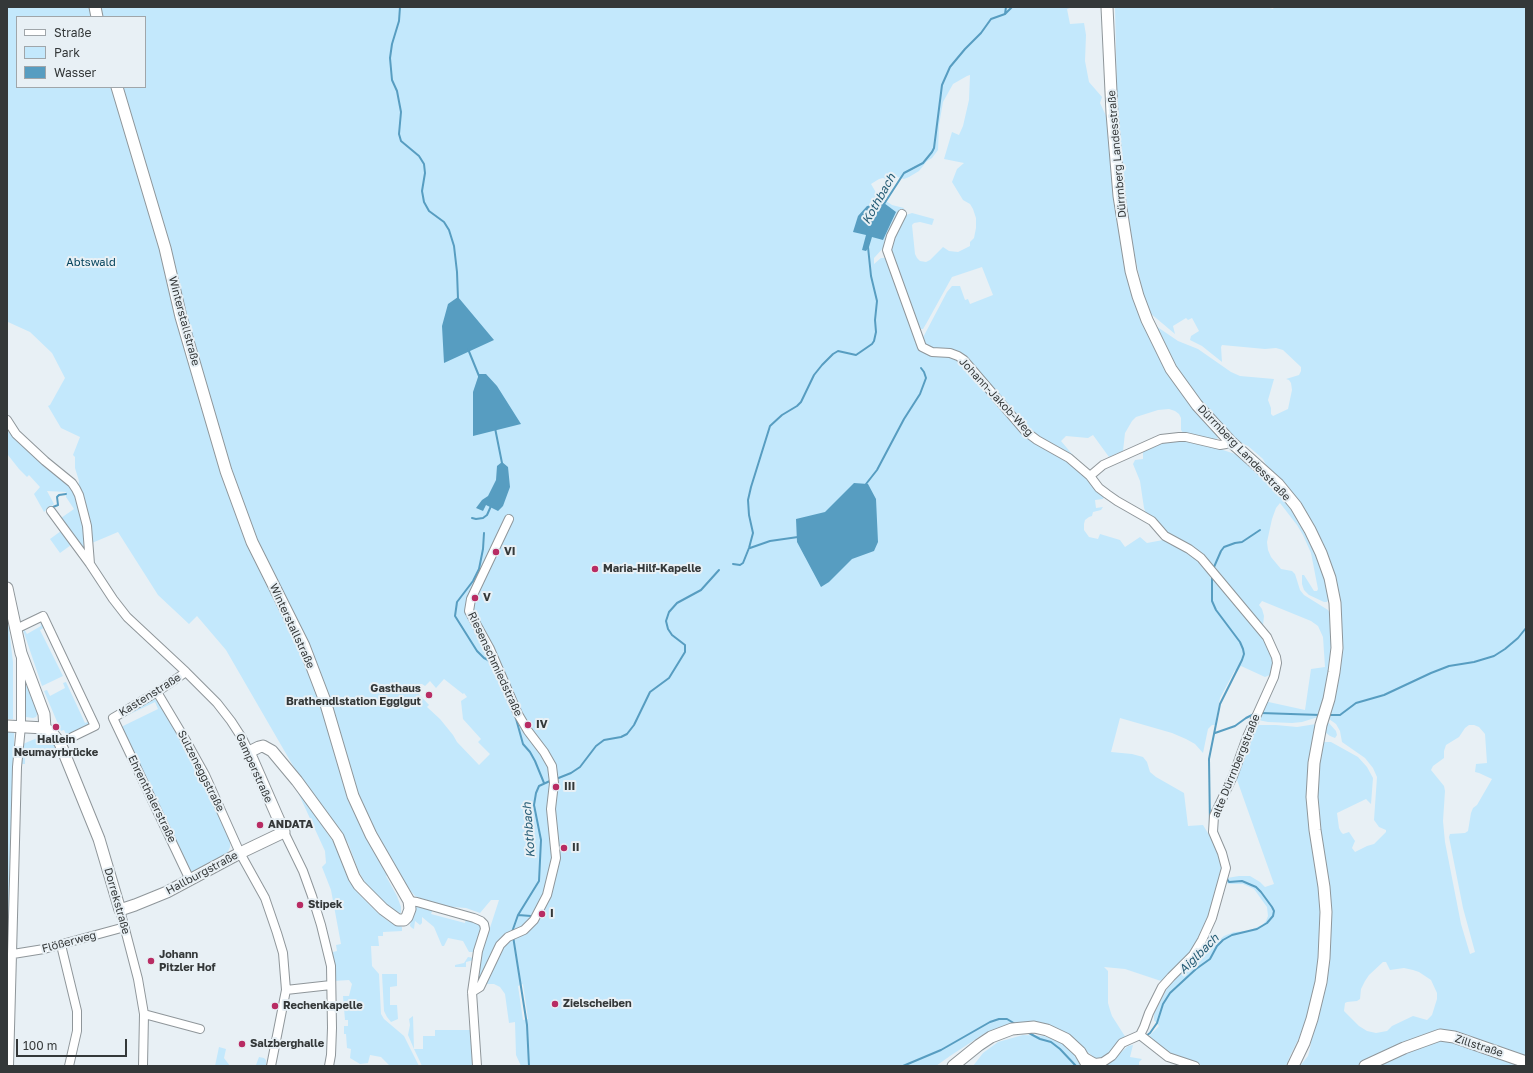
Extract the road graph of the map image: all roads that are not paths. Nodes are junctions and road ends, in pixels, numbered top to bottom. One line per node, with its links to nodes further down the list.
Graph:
1 (1107, 7): 5 (street, Dürrnberg Landesstraße)
2 (117, 88): 25 (street, Winterstallstraße)
3 (902, 214): 6 (street, Johann-Jakob-Weg)
4 (7, 420): 10 (street, Gamperstraße)
5 (1230, 441): 6 (street); 46 (street, Dürrnberg Landesstraße)
6 (1090, 476): 9 (street, Johann-Jakob-Weg)
7 (51, 511): 10 (street, Gamperstraße)
8 (509, 519): 32 (street, Riesenschmiedstraße)
9 (1152, 521): 35 (street, alte Dürrnbergstraße)
10 (90, 564): 14 (street, Gamperstraße)
11 (7, 588): 12 (street)
12 (16, 629): 13 (street); 20 (street)
13 (21, 653): 18 (street); 19 (street)
14 (186, 672): 15 (street, Kastenstraße); 21 (street, Gamperstraße)
15 (157, 692): 16 (street, Kastenstraße); 23 (street, Sulzeneggstraße)
16 (113, 718): 24 (street, Ehrenthalerstraße)
17 (8, 726): 18 (street)
18 (21, 726): 19 (street); 29 (street)
19 (45, 728): 20 (street)
20 (60, 743): 26 (street, Dorrekstraße)
21 (249, 752): 22 (street, Gamperstraße); 25 (street)
22 (284, 832): 23 (street, Hallburgstraße); 30 (street, Gamperstraße)
23 (240, 853): 24 (street, Hallburgstraße); 31 (street, Sulzeneggstraße)
24 (190, 880): 26 (street, Hallburgstraße)
25 (409, 901): 32 (street)
26 (120, 910): 27 (street, Dorrekstraße)
27 (125, 927): 28 (street, Flößerweg); 33 (street, Dorrekstraße)
28 (61, 944): 29 (street, Flößerweg); 39 (street)
29 (13, 954): 38 (street)
30 (331, 985): 31 (street); 42 (street, Gamperstraße)
31 (286, 990): 41 (street, Sulzeneggstraße)
32 (472, 992): 43 (street)
33 (144, 1014): 34 (street); 40 (street, Dorrekstraße)
34 (200, 1029)
35 (1142, 1036): 37 (street); 45 (street)
36 (1526, 1062): 47 (street, Zillstraße)
37 (1094, 1065): 44 (street)
38 (10, 1066)
39 (69, 1066)
40 (143, 1066)
41 (271, 1066)
42 (329, 1066)
43 (477, 1066)
44 (953, 1066)
45 (1195, 1066)
46 (1293, 1066)
47 (1365, 1066)

